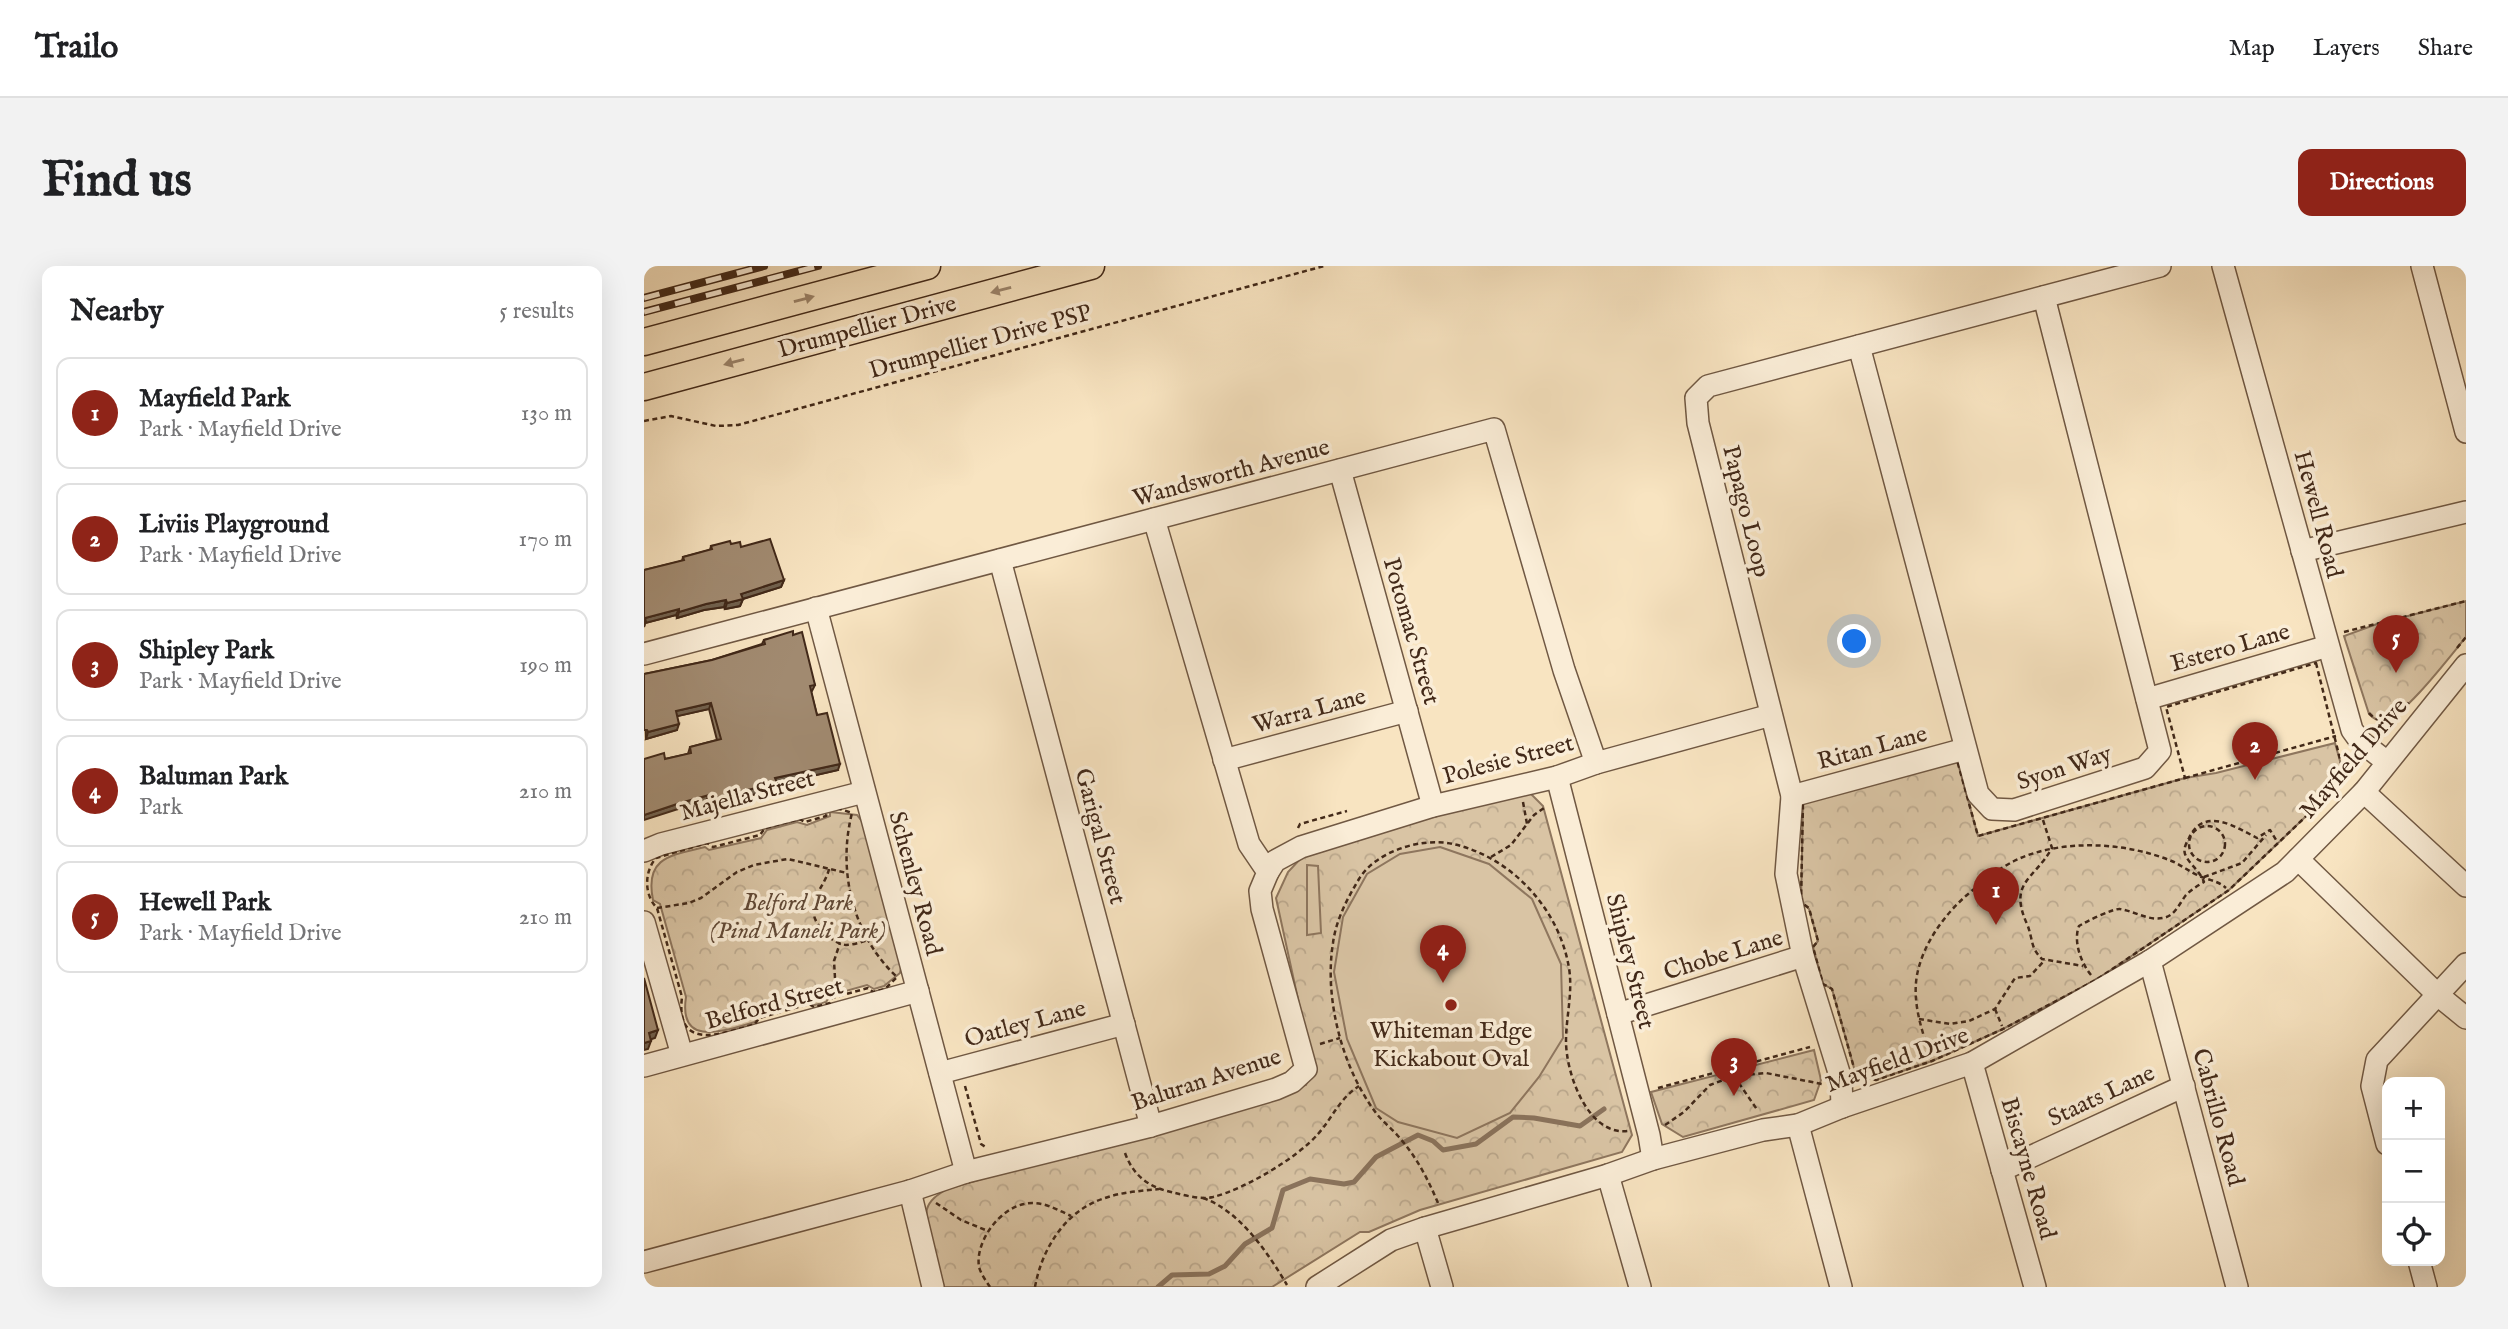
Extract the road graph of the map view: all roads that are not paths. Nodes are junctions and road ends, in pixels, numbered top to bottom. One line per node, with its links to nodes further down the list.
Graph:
1 (927, 266): 7 (main road, Drumpellier Drive, one-way to 1)
2 (1091, 266): 9 (main road, Drumpellier Drive, one-way to 9)
3 (2160, 266): 6 (street, Papago Loop)
4 (2224, 266): 14 (street, Hewell Road)
5 (2422, 266): 10 (street)
6 (2044, 297): 8 (street, Papago Loop); 20 (street, Syon Way)
7 (644, 342)
8 (1859, 345): 22 (street, Papago Loop); 23 (street, Syon Way)
9 (644, 387)
10 (2466, 432)
11 (1339, 470): 13 (street, Wandsworth Avenue); 21 (street, Potomac Street); 26 (street, Wandsworth Avenue)
12 (2466, 512): 14 (street)
13 (1154, 519): 15 (street, Wandsworth Avenue); 24 (street)
14 (2302, 551): 17 (street, Hewell Road)
15 (1000, 560): 16 (street, Wandsworth Avenue); 44 (street, Garigal Street)
16 (816, 608): 18 (street, Wandsworth Avenue); 28 (street, Schenley Road)
17 (2335, 639): 20 (street, Estero Lane); 25 (street, Hewell Road)
18 (644, 654)
19 (2462, 656): 25 (street, Mayfield Drive)
20 (2147, 699): 23 (street, Syon Way)
21 (1407, 711): 24 (street, Warra Lane); 31 (street, Potomac Street)
22 (1771, 715): 26 (street, Polesie Street); 30 (street, Papago Loop)
23 (1965, 749): 30 (street, Ritan Lane)
24 (1224, 760): 34 (street)
25 (2387, 762): 29 (street, Mayfield Drive)
26 (1597, 763): 27 (street, Polesie Street)
27 (1557, 777): 31 (street, Polesie Street); 42 (street, Shipley Street)
28 (864, 792): 32 (street, Majella Street); 40 (street, Schenley Road)
29 (2364, 792): 33 (street, Mayfield Drive); 35 (street)
30 (1792, 796): 37 (street, Papago Loop)
31 (1433, 806): 34 (street, Polesie Street)
32 (644, 851)
33 (2298, 859): 38 (street, Mayfield Drive); 41 (street)
34 (1268, 873): 52 (street, Baluran Avenue)
35 (2466, 886)
36 (651, 915): 45 (street)
37 (1803, 957): 42 (street, Chobe Lane); 50 (street, Papago Loop)
38 (2150, 961): 46 (street, Mayfield Drive); 49 (street, Cabrillo Road)
39 (2466, 964): 41 (street)
40 (918, 991): 45 (street, Belford Street); 48 (street, Schenley Road)
41 (2439, 996): 43 (street); 53 (street)
42 (1618, 1014): 54 (street, Shipley Street)
43 (2466, 1018)
44 (1124, 1024): 48 (street, Oatley Lane); 52 (street, Garigal Street)
45 (682, 1055): 47 (street, Belford Street)
46 (1972, 1063): 50 (street, Mayfield Drive); 55 (street, Biscayne Road)
47 (644, 1066)
48 (940, 1073): 56 (street, Schenley Road)
49 (2184, 1086): 55 (street, Staats Lane); 68 (street, Cabrillo Road)
50 (1842, 1107): 51 (street, Mayfield Drive)
51 (1798, 1125): 54 (street, Mayfield Drive); 66 (street)
52 (1151, 1126): 56 (street, Baluran Avenue)
53 (2386, 1140)
54 (1653, 1159): 57 (street, Mayfield Drive)
55 (2002, 1170): 67 (street, Biscayne Road)
56 (966, 1172): 58 (street, Baluran Avenue)
57 (1608, 1175): 59 (street, Mayfield Drive); 65 (street)
58 (910, 1191): 60 (street, Baluran Avenue); 62 (street)
59 (1425, 1228): 63 (street, Mayfield Drive); 64 (street)
60 (644, 1262)
61 (2420, 1266): 69 (street)
62 (933, 1287)
63 (1317, 1287)
64 (1442, 1287)
65 (1640, 1287)
66 (1841, 1287)
67 (2035, 1287)
68 (2237, 1287)
69 (2426, 1287)

